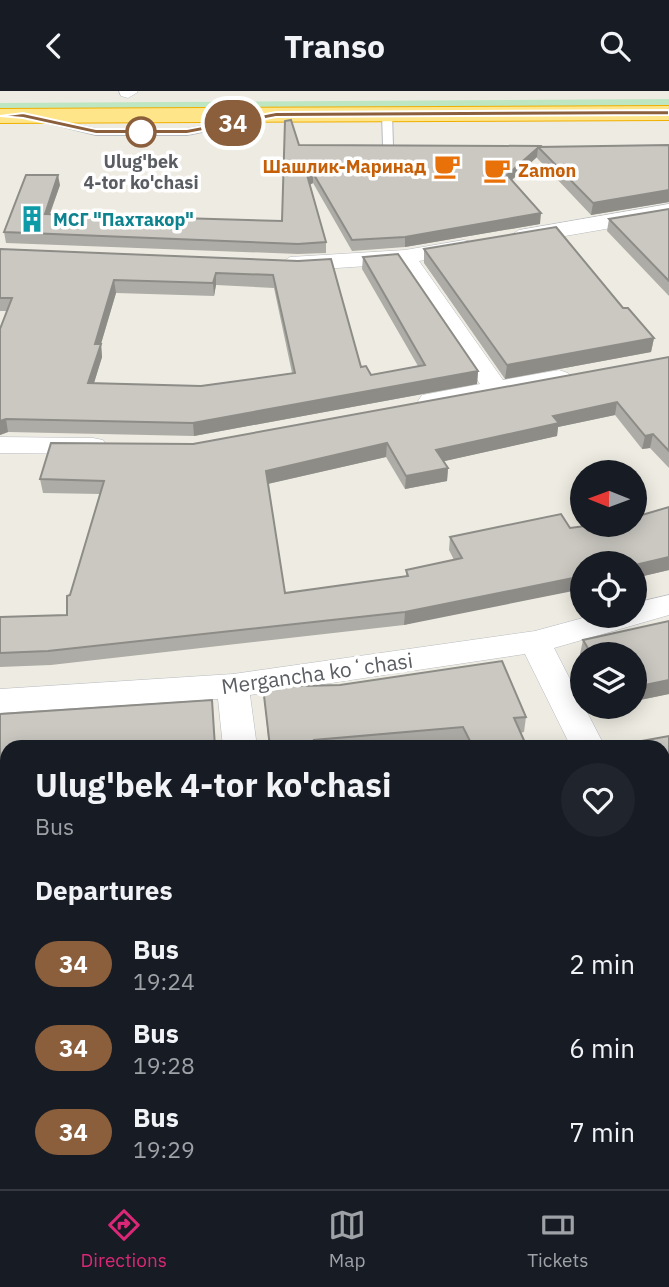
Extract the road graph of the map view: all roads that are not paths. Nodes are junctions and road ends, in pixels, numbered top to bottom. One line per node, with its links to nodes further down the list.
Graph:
1 (104, 92): 2 (highway)
2 (128, 92): 3 (highway)
3 (155, 92)
4 (669, 113): 5 (highway)
5 (387, 114): 6 (highway); 7 (lane)
6 (12, 116)
7 (388, 146)
8 (669, 211): 9 (street)
9 (405, 257): 10 (street); 12 (street)
10 (271, 263)
11 (589, 373): 12 (street)
12 (496, 389): 13 (street)
13 (400, 407)
14 (0, 445): 15 (street)
15 (125, 446)
16 (669, 605): 17 (street)
17 (647, 611)
18 (586, 628): 19 (street, Mergancha koʻchasi)
19 (535, 642): 20 (street, Mergancha koʻchasi); 23 (street)
20 (233, 686): 21 (street, Mergancha koʻchasi); 22 (street)
21 (0, 701)
22 (239, 740)
23 (584, 740)

